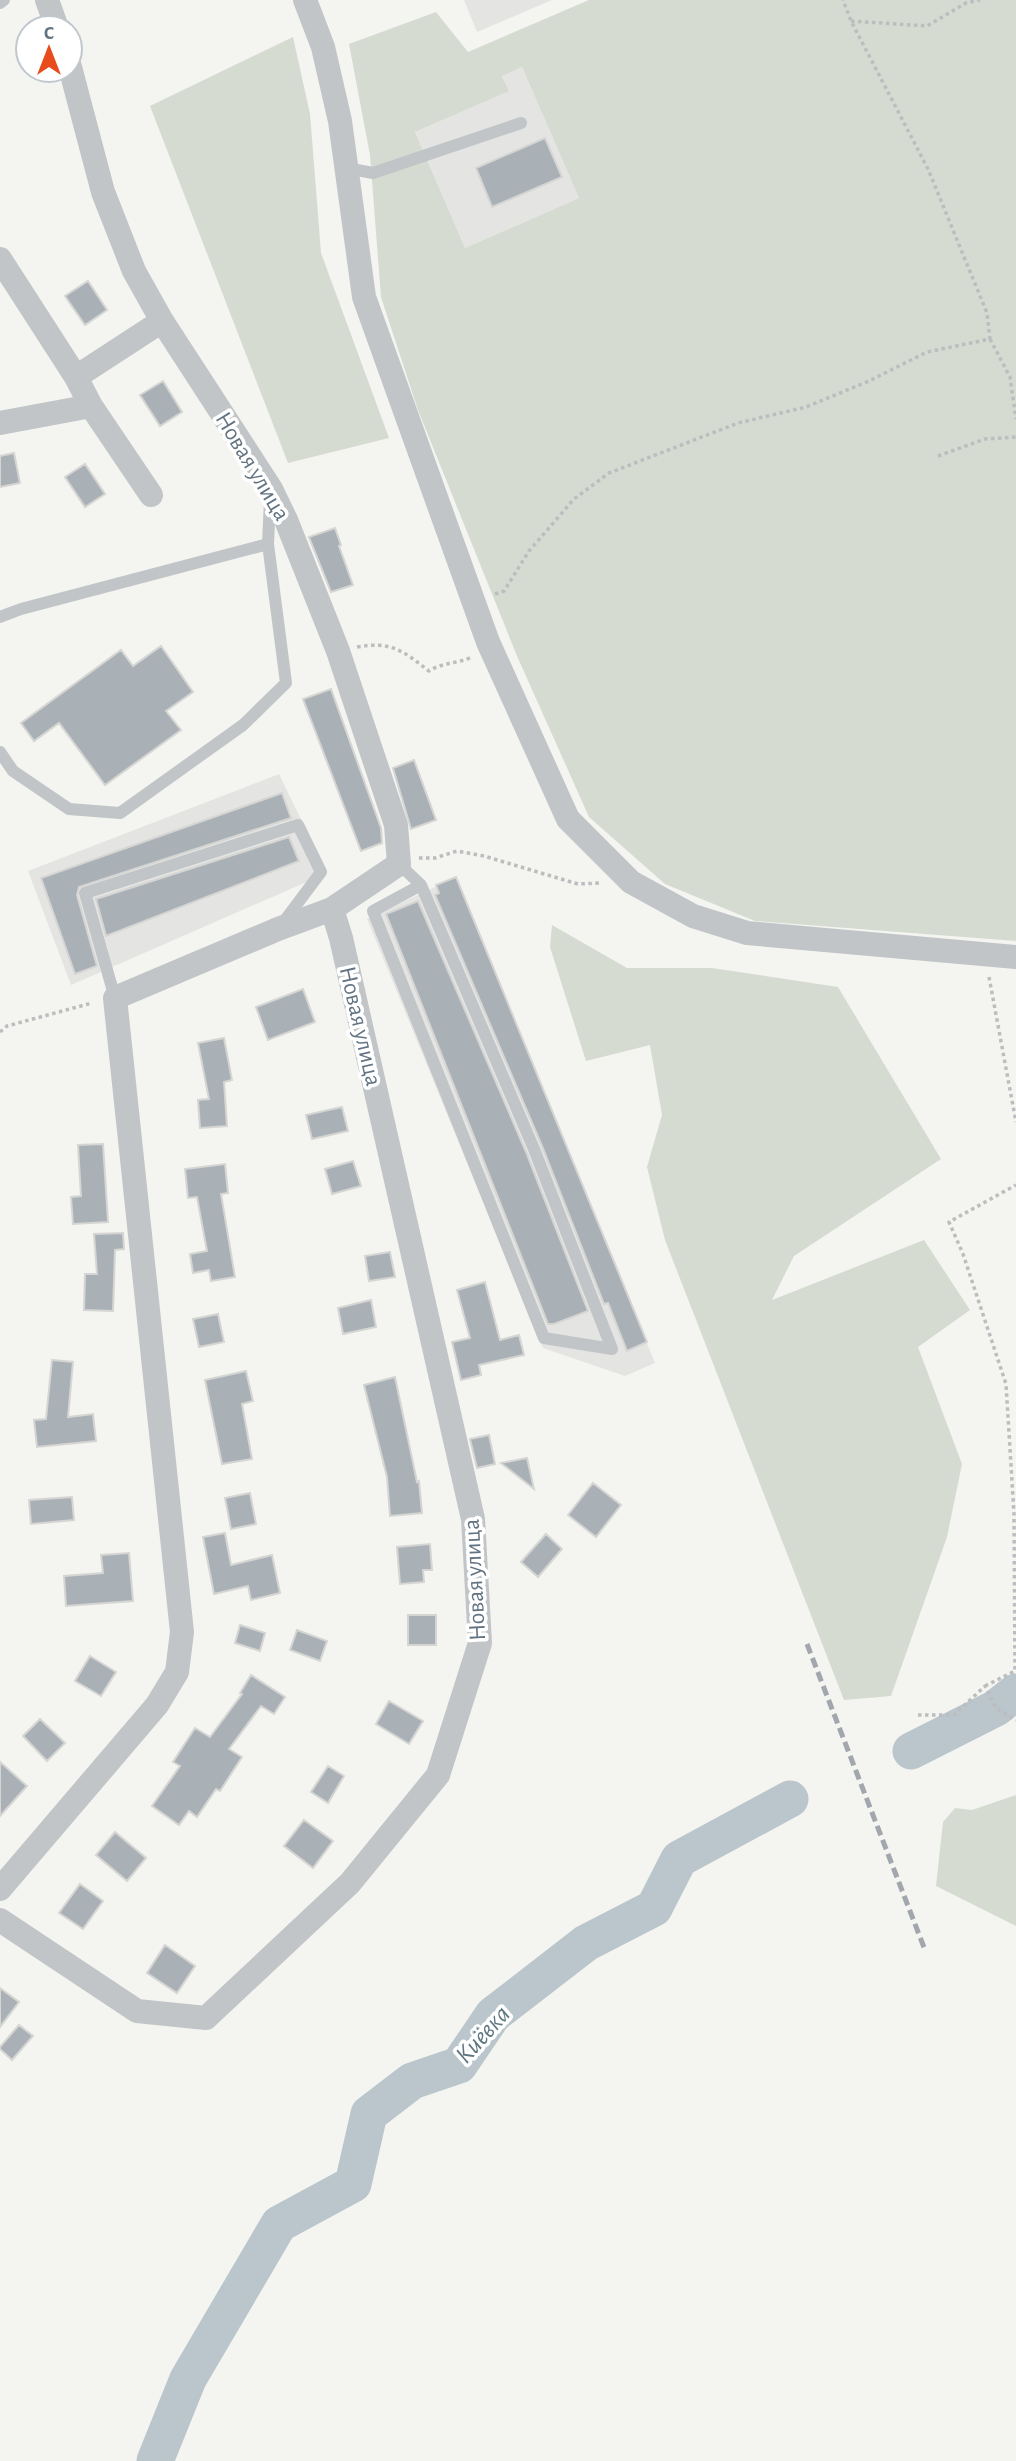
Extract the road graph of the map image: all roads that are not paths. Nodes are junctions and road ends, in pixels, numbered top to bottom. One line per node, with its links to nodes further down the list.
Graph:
1 (305, 0): 4 (street)
2 (74, 84): 6 (street, Новая улица)
3 (521, 122): 4 (lane)
4 (346, 168): 19 (street)
5 (0, 259): 7 (street)
6 (162, 321): 7 (street); 10 (street, Новая улица)
7 (76, 377): 8 (street)
8 (92, 406): 9 (street); 11 (street)
9 (0, 423)
10 (271, 489): 12 (lane); 15 (street, Новая улица)
11 (151, 495)
12 (268, 544): 13 (lane); 14 (lane)
13 (0, 617)
14 (0, 752)
15 (400, 864): 16 (lane); 17 (street)
16 (421, 885): 16 (lane)
17 (332, 909): 18 (street); 22 (street, Новая улица)
18 (278, 929): 20 (street); 20 (lane)
19 (1016, 957)
20 (115, 998): 21 (street)
21 (0, 1889)
22 (0, 1920)

